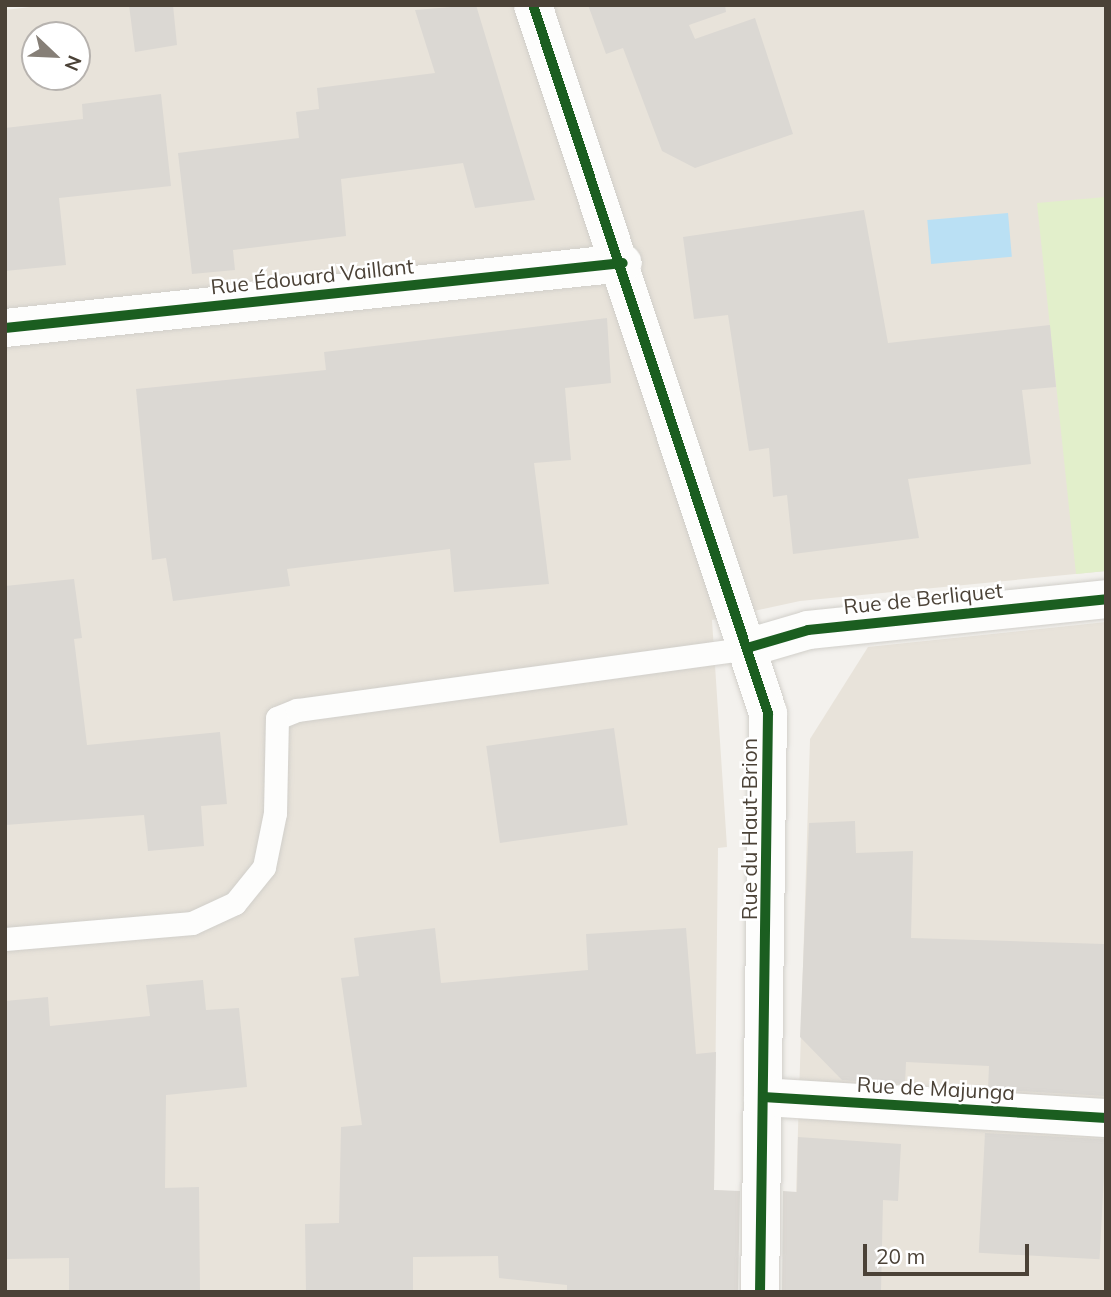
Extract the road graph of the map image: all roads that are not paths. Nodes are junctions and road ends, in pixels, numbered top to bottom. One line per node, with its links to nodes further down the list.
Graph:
1 (533, 5): 2 (street, Rue du Haut-Brion)
2 (623, 263): 3 (street, Rue Édouard Vaillant); 5 (street, Rue du Haut-Brion)
3 (5, 328)
4 (1106, 599): 5 (street, Rue de Berliquet)
5 (747, 648): 6 (lane); 7 (street, Rue du Haut-Brion)
6 (5, 939)
7 (763, 1097): 8 (street, Rue de Majunga); 9 (street, Rue du Haut-Brion)
8 (1106, 1118)
9 (760, 1292)

